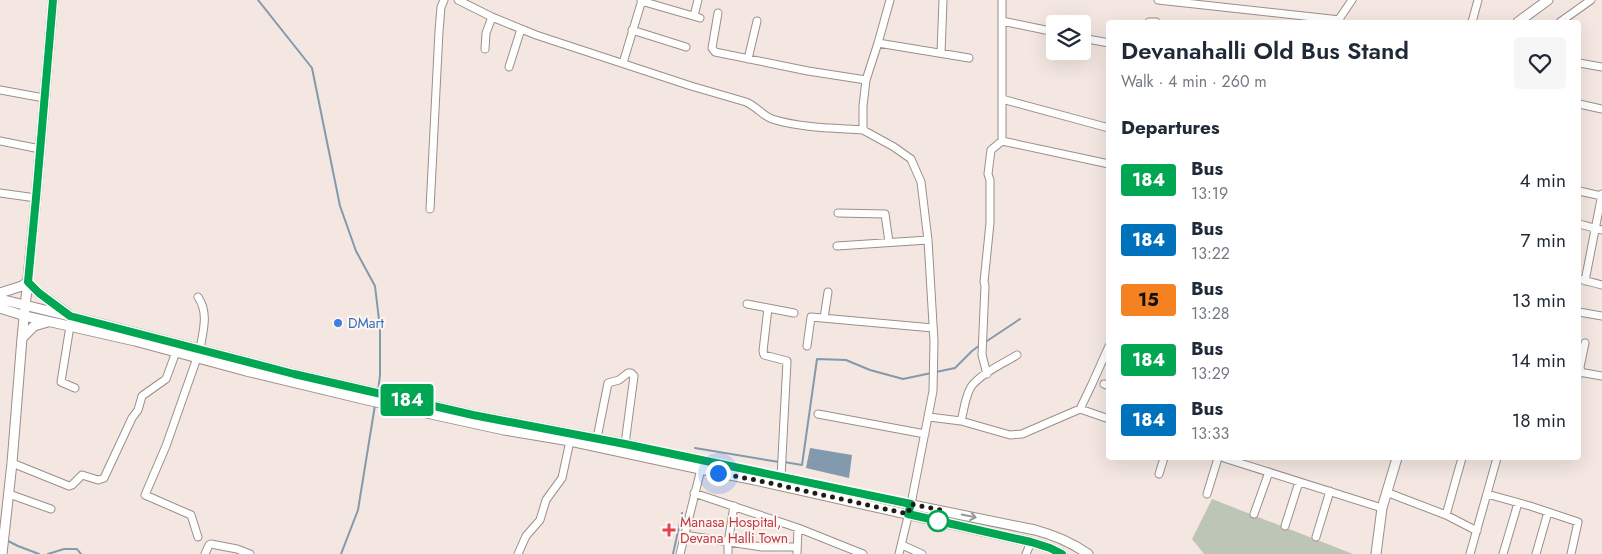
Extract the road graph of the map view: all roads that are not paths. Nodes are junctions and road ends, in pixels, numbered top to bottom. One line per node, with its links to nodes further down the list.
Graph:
1 (53, 0): 40 (main road)
2 (444, 0): 54 (street)
3 (458, 0): 15 (street)
4 (698, 0): 13 (street)
5 (890, 0): 28 (street)
6 (943, 0): 31 (street)
7 (1002, 0): 22 (street)
8 (1158, 0): 16 (street)
9 (1352, 0): 17 (street)
10 (1478, 0): 18 (street)
11 (1548, 0): 19 (main road)
12 (1592, 0): 20 (street)
13 (641, 1): 24 (street)
14 (718, 13): 32 (street)
15 (492, 17): 23 (street); 30 (street)
16 (1330, 20)
17 (1340, 20)
18 (1473, 20)
19 (1521, 20)
20 (1563, 20)
21 (757, 21): 32 (street)
22 (1002, 21): 25 (street); 41 (street)
23 (521, 29): 34 (street); 36 (street)
24 (632, 30): 29 (street); 34 (street)
25 (1046, 30)
26 (1091, 40): 27 (street)
27 (1106, 42)
28 (878, 43): 31 (street); 38 (street)
29 (686, 47)
30 (485, 49)
31 (941, 53): 33 (street)
32 (748, 58): 38 (street)
33 (969, 58)
34 (623, 63): 45 (street)
35 (1581, 63): 37 (street)
36 (509, 67)
37 (1602, 67)
38 (866, 80): 45 (street)
39 (0, 90): 40 (street)
40 (44, 98): 48 (main road)
41 (1002, 99): 44 (street); 47 (street)
42 (1581, 104): 43 (street)
43 (1602, 109)
44 (1106, 127)
45 (863, 130): 58 (street)
46 (0, 141): 48 (street)
47 (1002, 141): 49 (street); 90 (street)
48 (40, 149): 53 (main road)
49 (1106, 163)
50 (1581, 191): 52 (street)
51 (0, 193): 53 (street)
52 (1602, 195): 57 (street)
53 (36, 198): 62 (main road)
54 (430, 209)
55 (838, 213): 59 (street)
56 (1581, 225): 57 (street)
57 (1598, 229): 61 (street)
58 (928, 240): 59 (street); 80 (street)
59 (889, 242): 60 (street)
60 (837, 246)
61 (1582, 280): 63 (street)
62 (28, 282): 65 (main road); 69 (main road); 75 (main road)
63 (1602, 285)
64 (828, 292): 77 (street)
65 (0, 293)
66 (198, 297): 85 (street)
67 (0, 299): 69 (main road)
68 (747, 304): 71 (street)
69 (26, 305): 74 (main road); 75 (main road)
70 (0, 308): 74 (main road)
71 (768, 308): 73 (street); 114 (street)
72 (1581, 312): 76 (street)
73 (794, 313)
74 (24, 316): 78 (main road); 81 (main road)
75 (70, 316): 85 (main road)
76 (1602, 316)
77 (824, 318): 80 (street); 83 (street)
78 (50, 322): 79 (main road); 81 (main road)
79 (70, 326): 84 (main road); 92 (street)
80 (933, 328): 96 (street)
81 (22, 338): 110 (main road)
82 (1585, 343): 88 (street)
83 (807, 346)
84 (176, 352): 85 (main road); 110 (street)
85 (198, 353): 93 (main road); 135 (street)
86 (1106, 354): 94 (street)
87 (1017, 355): 90 (street)
88 (1581, 362)
89 (1581, 372): 91 (street)
90 (987, 374): 98 (street)
91 (1602, 376)
92 (75, 388)
93 (389, 400): 100 (main road); 101 (main road)
94 (1080, 409): 97 (street); 98 (street)
95 (818, 414): 99 (street)
96 (928, 417): 98 (street); 99 (street)
97 (1106, 418)
98 (961, 421)
99 (926, 434): 123 (street)
100 (597, 438): 102 (main road); 102 (street)
101 (570, 441): 111 (main road); 146 (street)
102 (625, 444): 103 (main road)
103 (703, 460): 111 (street); 114 (main road)
104 (1163, 460): 113 (street)
105 (1217, 460): 120 (street)
106 (1232, 460): 112 (street)
107 (1396, 460): 118 (main road)
108 (1461, 460): 130 (street)
109 (1496, 460): 121 (street)
110 (12, 463): 119 (main road)
111 (700, 469): 116 (street); 128 (main road)
112 (1269, 472): 115 (street); 129 (street)
113 (1159, 474)
114 (781, 477): 123 (main road)
115 (1299, 482): 117 (street); 131 (street)
116 (694, 492): 124 (street); 134 (street)
117 (1330, 492): 125 (street); 136 (street)
118 (1386, 492): 125 (main road); 130 (street)
119 (9, 494): 126 (street); 137 (main road)
120 (1207, 494)
121 (1487, 494): 122 (street); 133 (street)
122 (1518, 503): 127 (street); 157 (street)
123 (911, 504): 128 (street); 154 (main road, one-way to 154)
124 (734, 506): 132 (street); 139 (street)
125 (1382, 508): 155 (main road)
126 (51, 509)
127 (1548, 512): 158 (street); 159 (street)
128 (908, 514): 138 (main road); 140 (street)
129 (1254, 514)
130 (1446, 515): 133 (street)
131 (1284, 526)
132 (798, 528): 142 (street); 149 (street)
133 (1477, 531): 156 (street)
134 (684, 535): 139 (street); 147 (street)
135 (198, 537)
136 (1316, 537)
137 (4, 539): 143 (main road)
138 (1031, 542): 152 (street); 153 (main road)
139 (728, 543): 141 (street); 148 (street)
140 (902, 545): 150 (street); 151 (street)
141 (762, 550): 142 (street)
142 (797, 550)
143 (2, 554)
144 (205, 554): 145 (street)
145 (250, 554)
146 (518, 554)
147 (680, 554)
148 (728, 554)
149 (863, 554)
150 (898, 554)
151 (922, 554)
152 (1026, 554)
153 (1062, 554)
154 (1088, 554)
155 (1376, 554)
156 (1470, 554)
157 (1504, 554)
158 (1536, 554)
159 (1571, 554)

